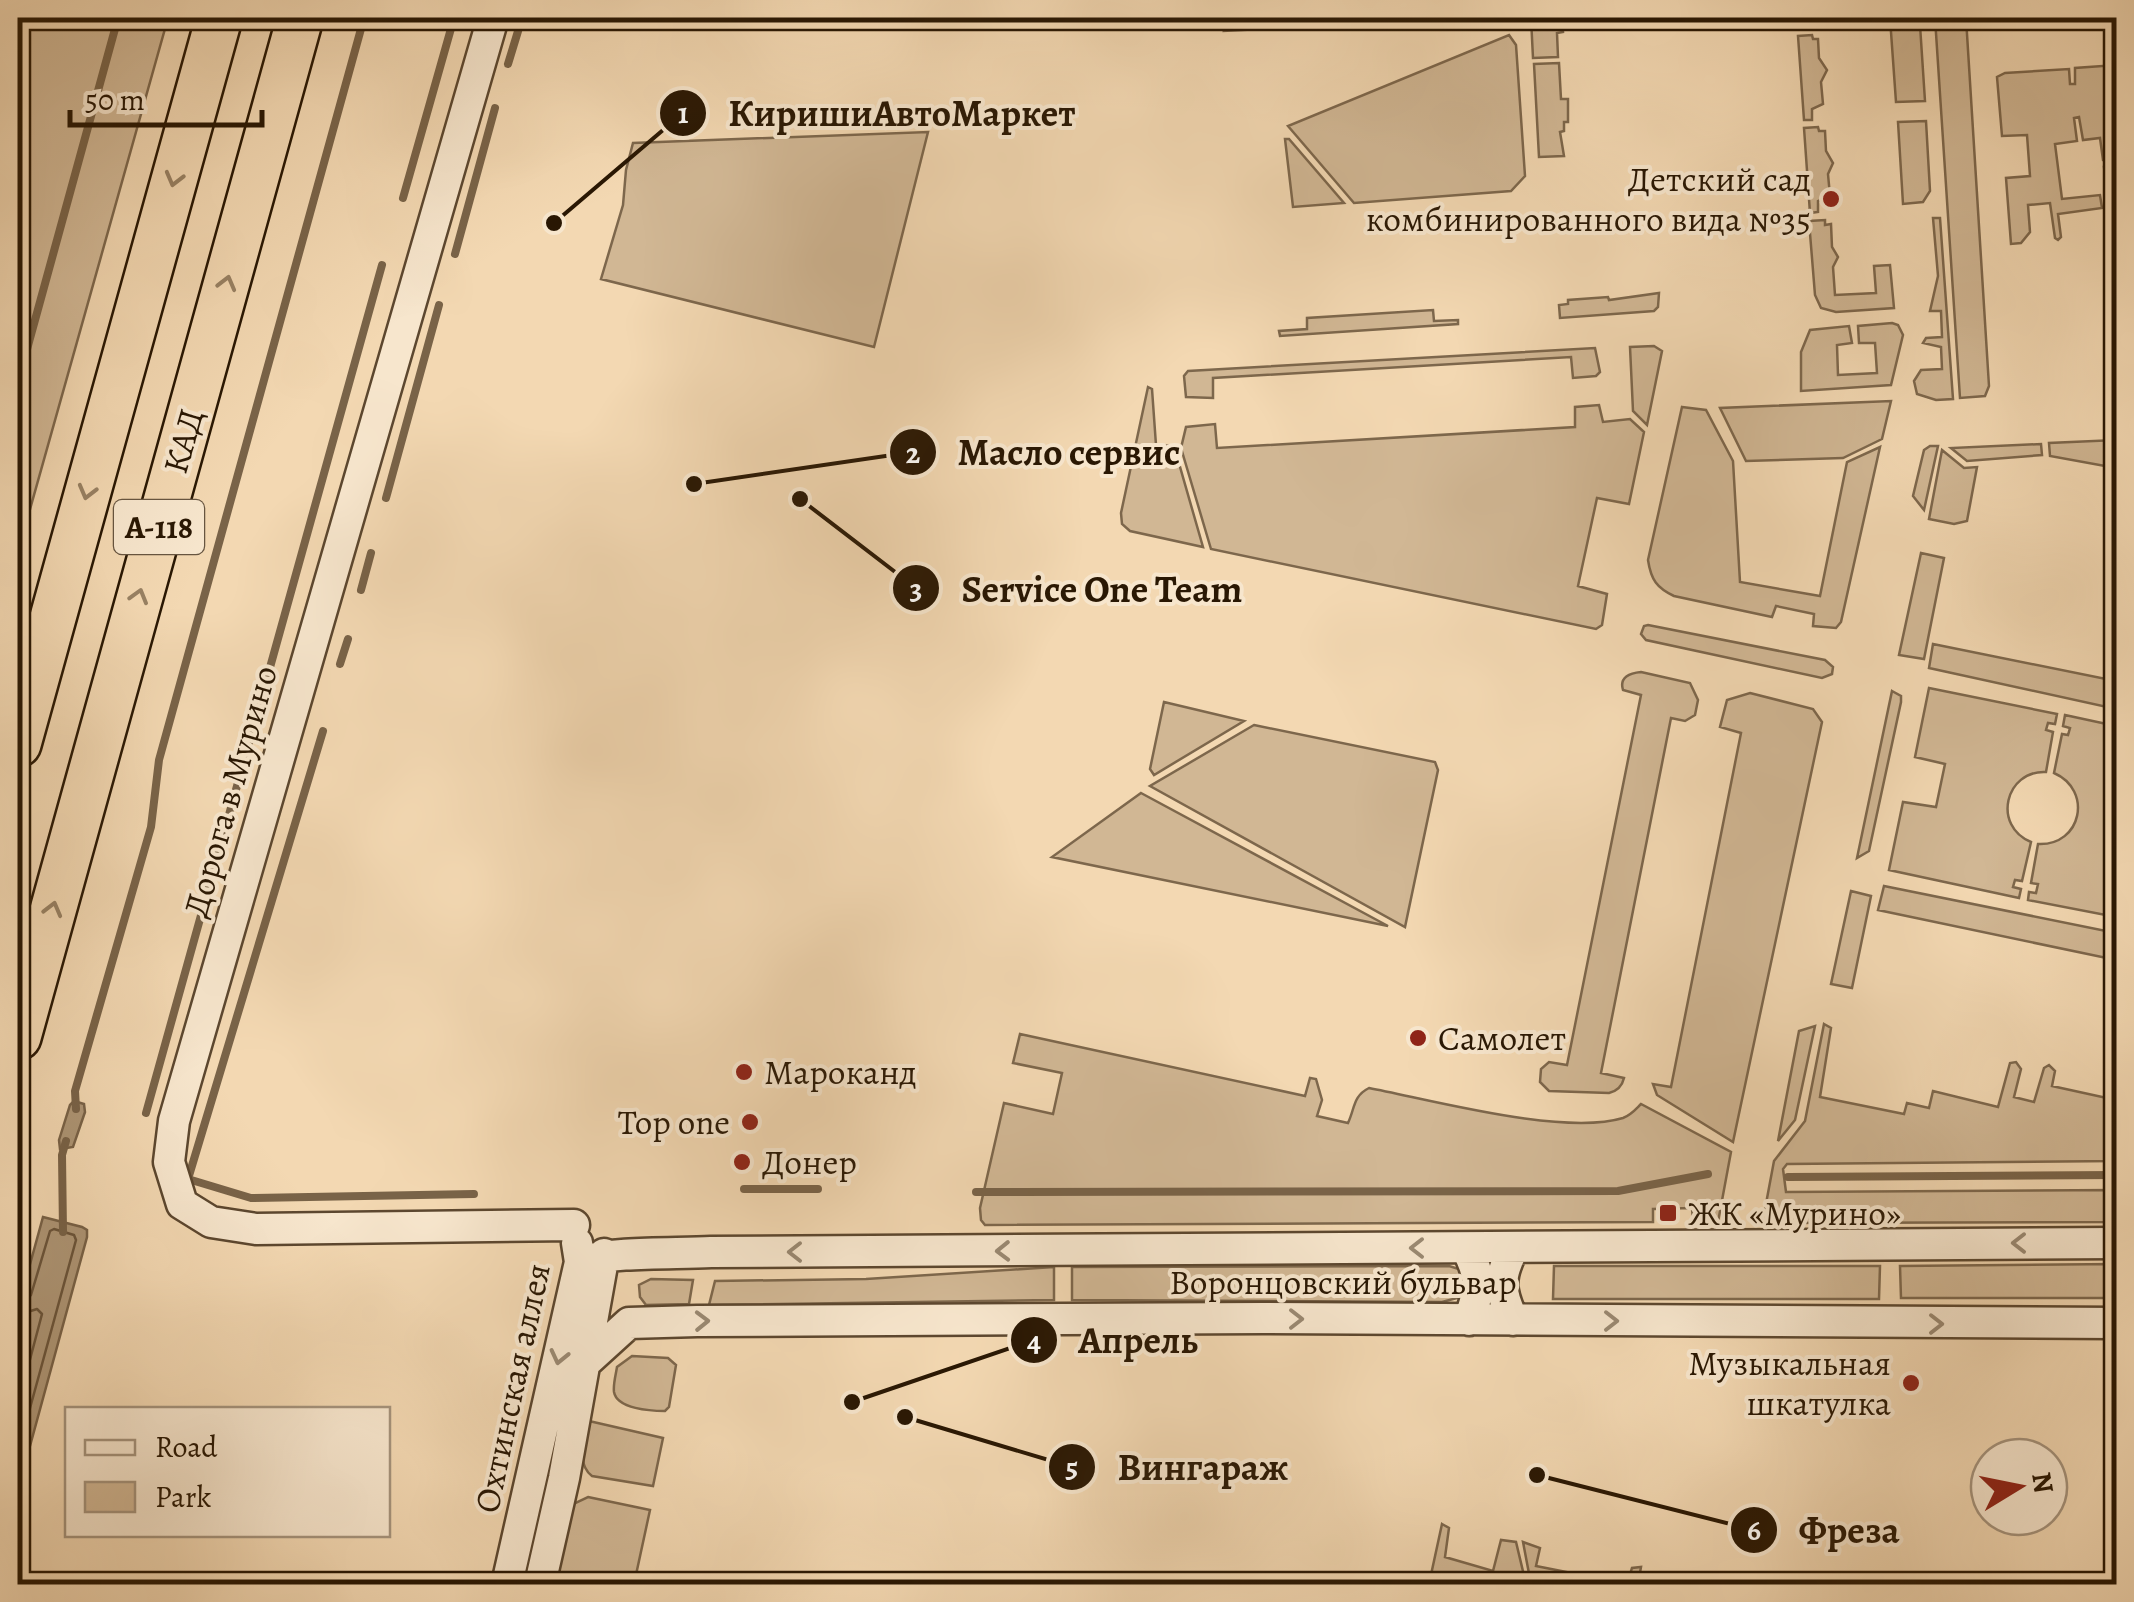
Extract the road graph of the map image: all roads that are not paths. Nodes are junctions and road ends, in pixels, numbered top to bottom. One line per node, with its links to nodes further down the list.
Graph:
1 (219, 18): 4 (highway, А-118, one-way to 4)
2 (300, 18): 5 (highway, КАД / А-118, one-way to 2)
3 (493, 18): 6 (street, Дорога в Мурино)
4 (18, 744)
5 (18, 1037)
6 (574, 1226): 10 (street, Охтинская аллея)
7 (2116, 1243): 8 (street, Воронцовский бульвар, one-way to 8)
8 (1514, 1247): 9 (street, Воронцовский бульвар); 12 (street)
9 (1466, 1248): 10 (street, Воронцовский бульвар, one-way to 10); 11 (street)
10 (604, 1257): 13 (street); 15 (street, Охтинская аллея); 16 (street, Охтинская аллея, one-way to 16)
11 (1469, 1320): 12 (street, Воронцовский бульвар); 13 (street, Воронцовский бульвар, one-way to 11)
12 (1514, 1320): 14 (street, Воронцовский бульвар, one-way to 14)
13 (629, 1323): 15 (street)
14 (2116, 1324)
15 (585, 1362): 17 (street, Охтинская аллея)
16 (507, 1584)
17 (540, 1584)

